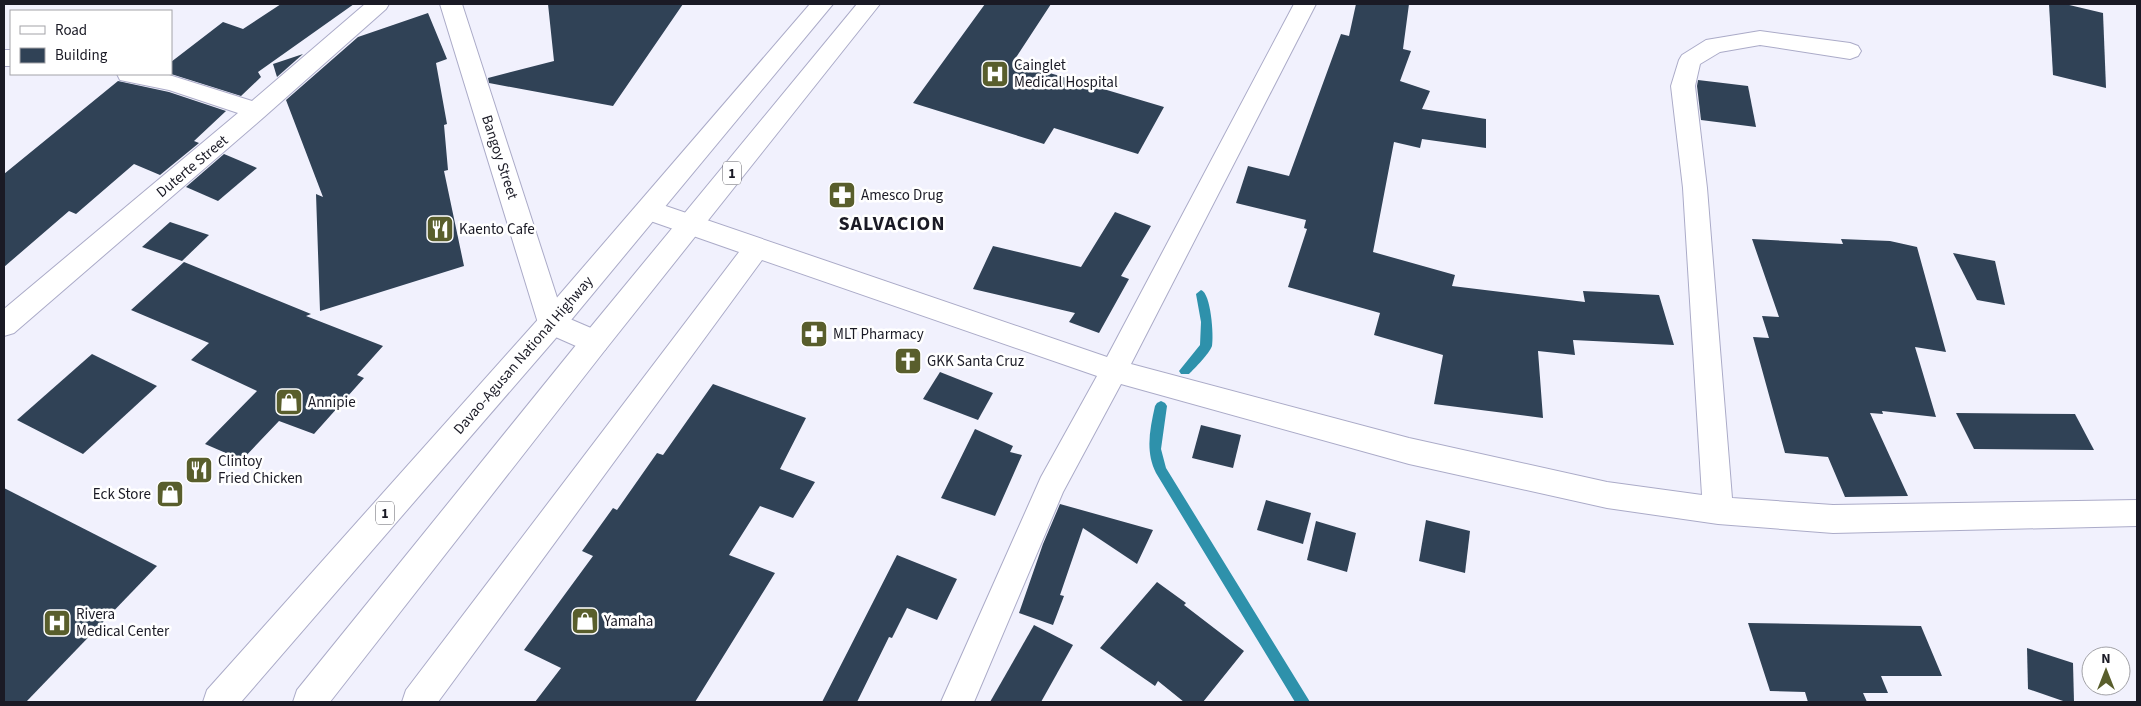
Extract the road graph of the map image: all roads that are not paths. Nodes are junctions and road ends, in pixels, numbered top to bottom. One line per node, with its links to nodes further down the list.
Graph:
1 (378, 4): 8 (main road, Duterte Street)
2 (451, 4): 12 (main road, Bangoy Street)
3 (822, 4): 9 (main road, Davao-Agusan National Highway / 1)
4 (869, 4): 10 (main road, 1)
5 (1305, 4): 15 (main road)
6 (1850, 51): 16 (main road)
7 (133, 75): 8 (main road)
8 (256, 111): 13 (main road, Duterte Street)
9 (648, 210): 10 (main road); 12 (main road, Davao-Agusan National Highway / 1)
10 (691, 224): 11 (main road); 14 (main road, 1)
11 (757, 247): 15 (main road); 20 (main road)
12 (552, 323): 14 (main road); 18 (main road, Davao-Agusan National Highway / 1)
13 (4, 325)
14 (595, 342): 19 (main road, 1)
15 (1114, 371): 16 (main road); 21 (main road)
16 (1718, 511): 17 (main road)
17 (2137, 513)
18 (219, 702)
19 (309, 702)
20 (418, 702)
21 (957, 702)

